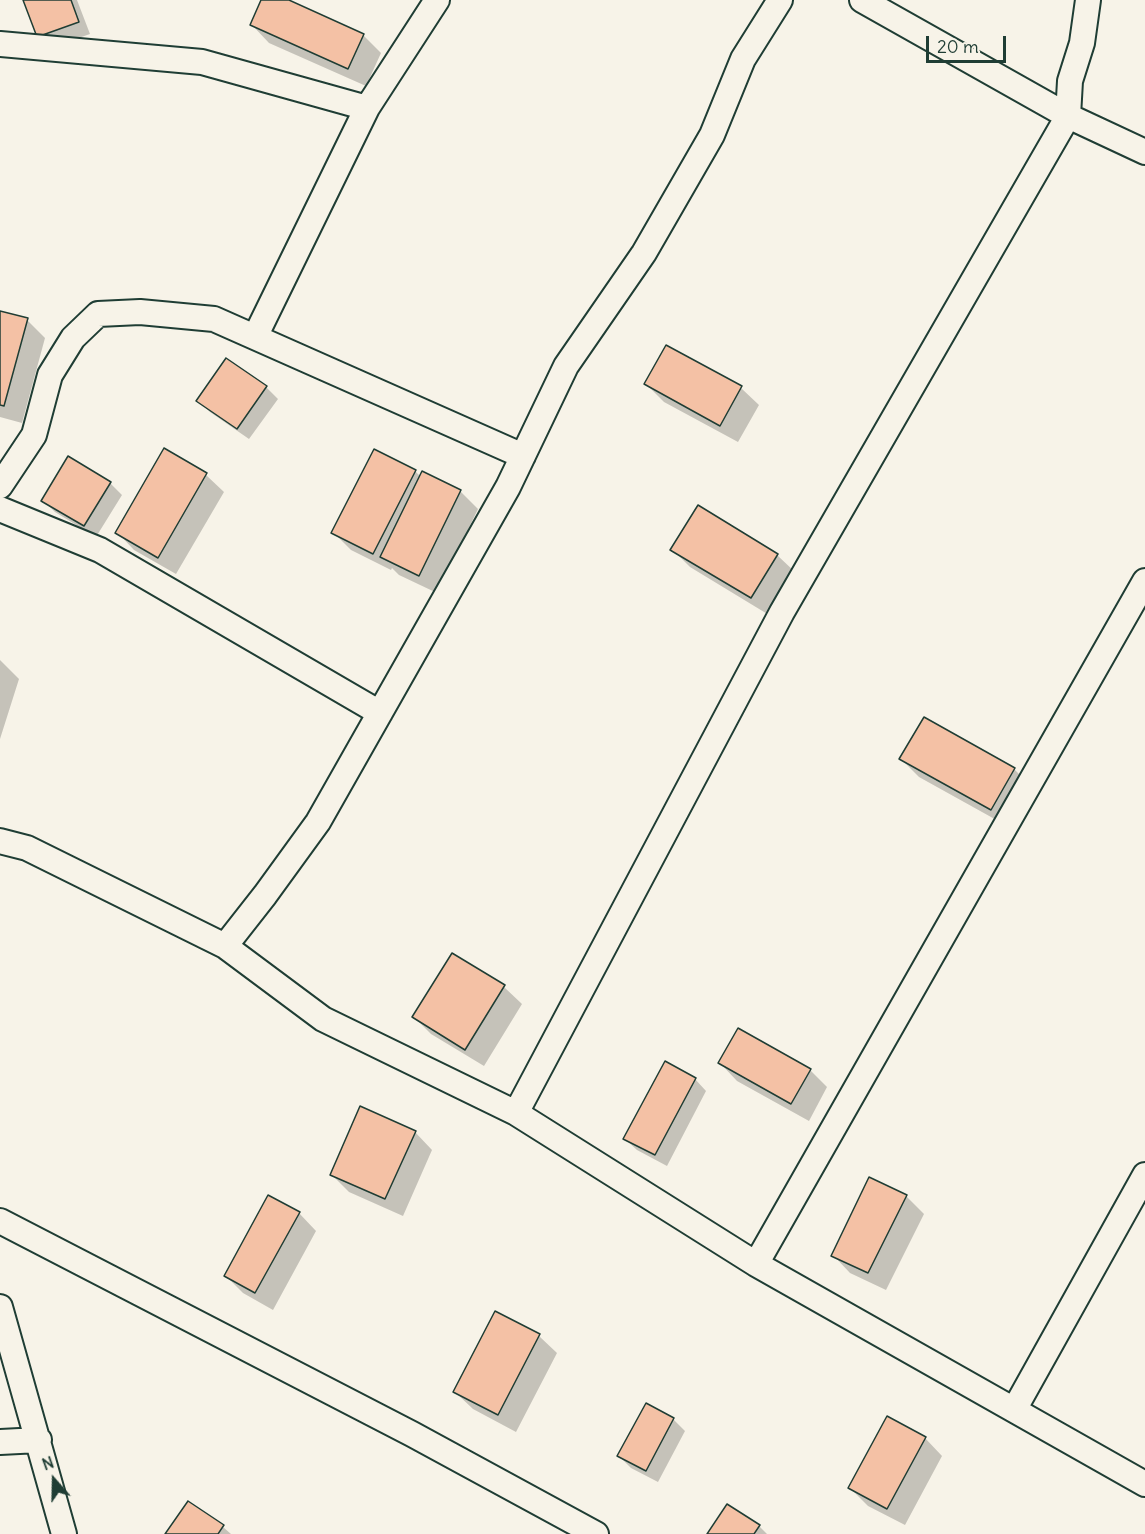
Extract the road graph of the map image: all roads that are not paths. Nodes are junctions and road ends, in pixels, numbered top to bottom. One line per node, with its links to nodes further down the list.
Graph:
1 (437, 0): 6 (street)
2 (780, 0): 10 (street)
3 (862, 0): 7 (street)
4 (1088, 0): 7 (street)
5 (0, 44): 6 (street)
6 (367, 108): 9 (street)
7 (1068, 116): 8 (street); 17 (street)
8 (1145, 152)
9 (255, 337): 10 (street); 11 (street)
10 (523, 456): 14 (street)
11 (0, 486)
12 (0, 510): 14 (street)
13 (1145, 581): 20 (street)
14 (380, 713): 16 (street)
15 (0, 840): 16 (street)
16 (225, 946): 17 (street)
17 (516, 1113): 20 (street)
18 (1145, 1175): 22 (street)
19 (0, 1221): 27 (street)
20 (756, 1264): 22 (street)
21 (0, 1307): 23 (street)
22 (1014, 1410): 25 (street)
23 (39, 1440): 24 (street); 26 (street)
24 (0, 1442)
25 (1145, 1484)
26 (64, 1534)
27 (596, 1534)

